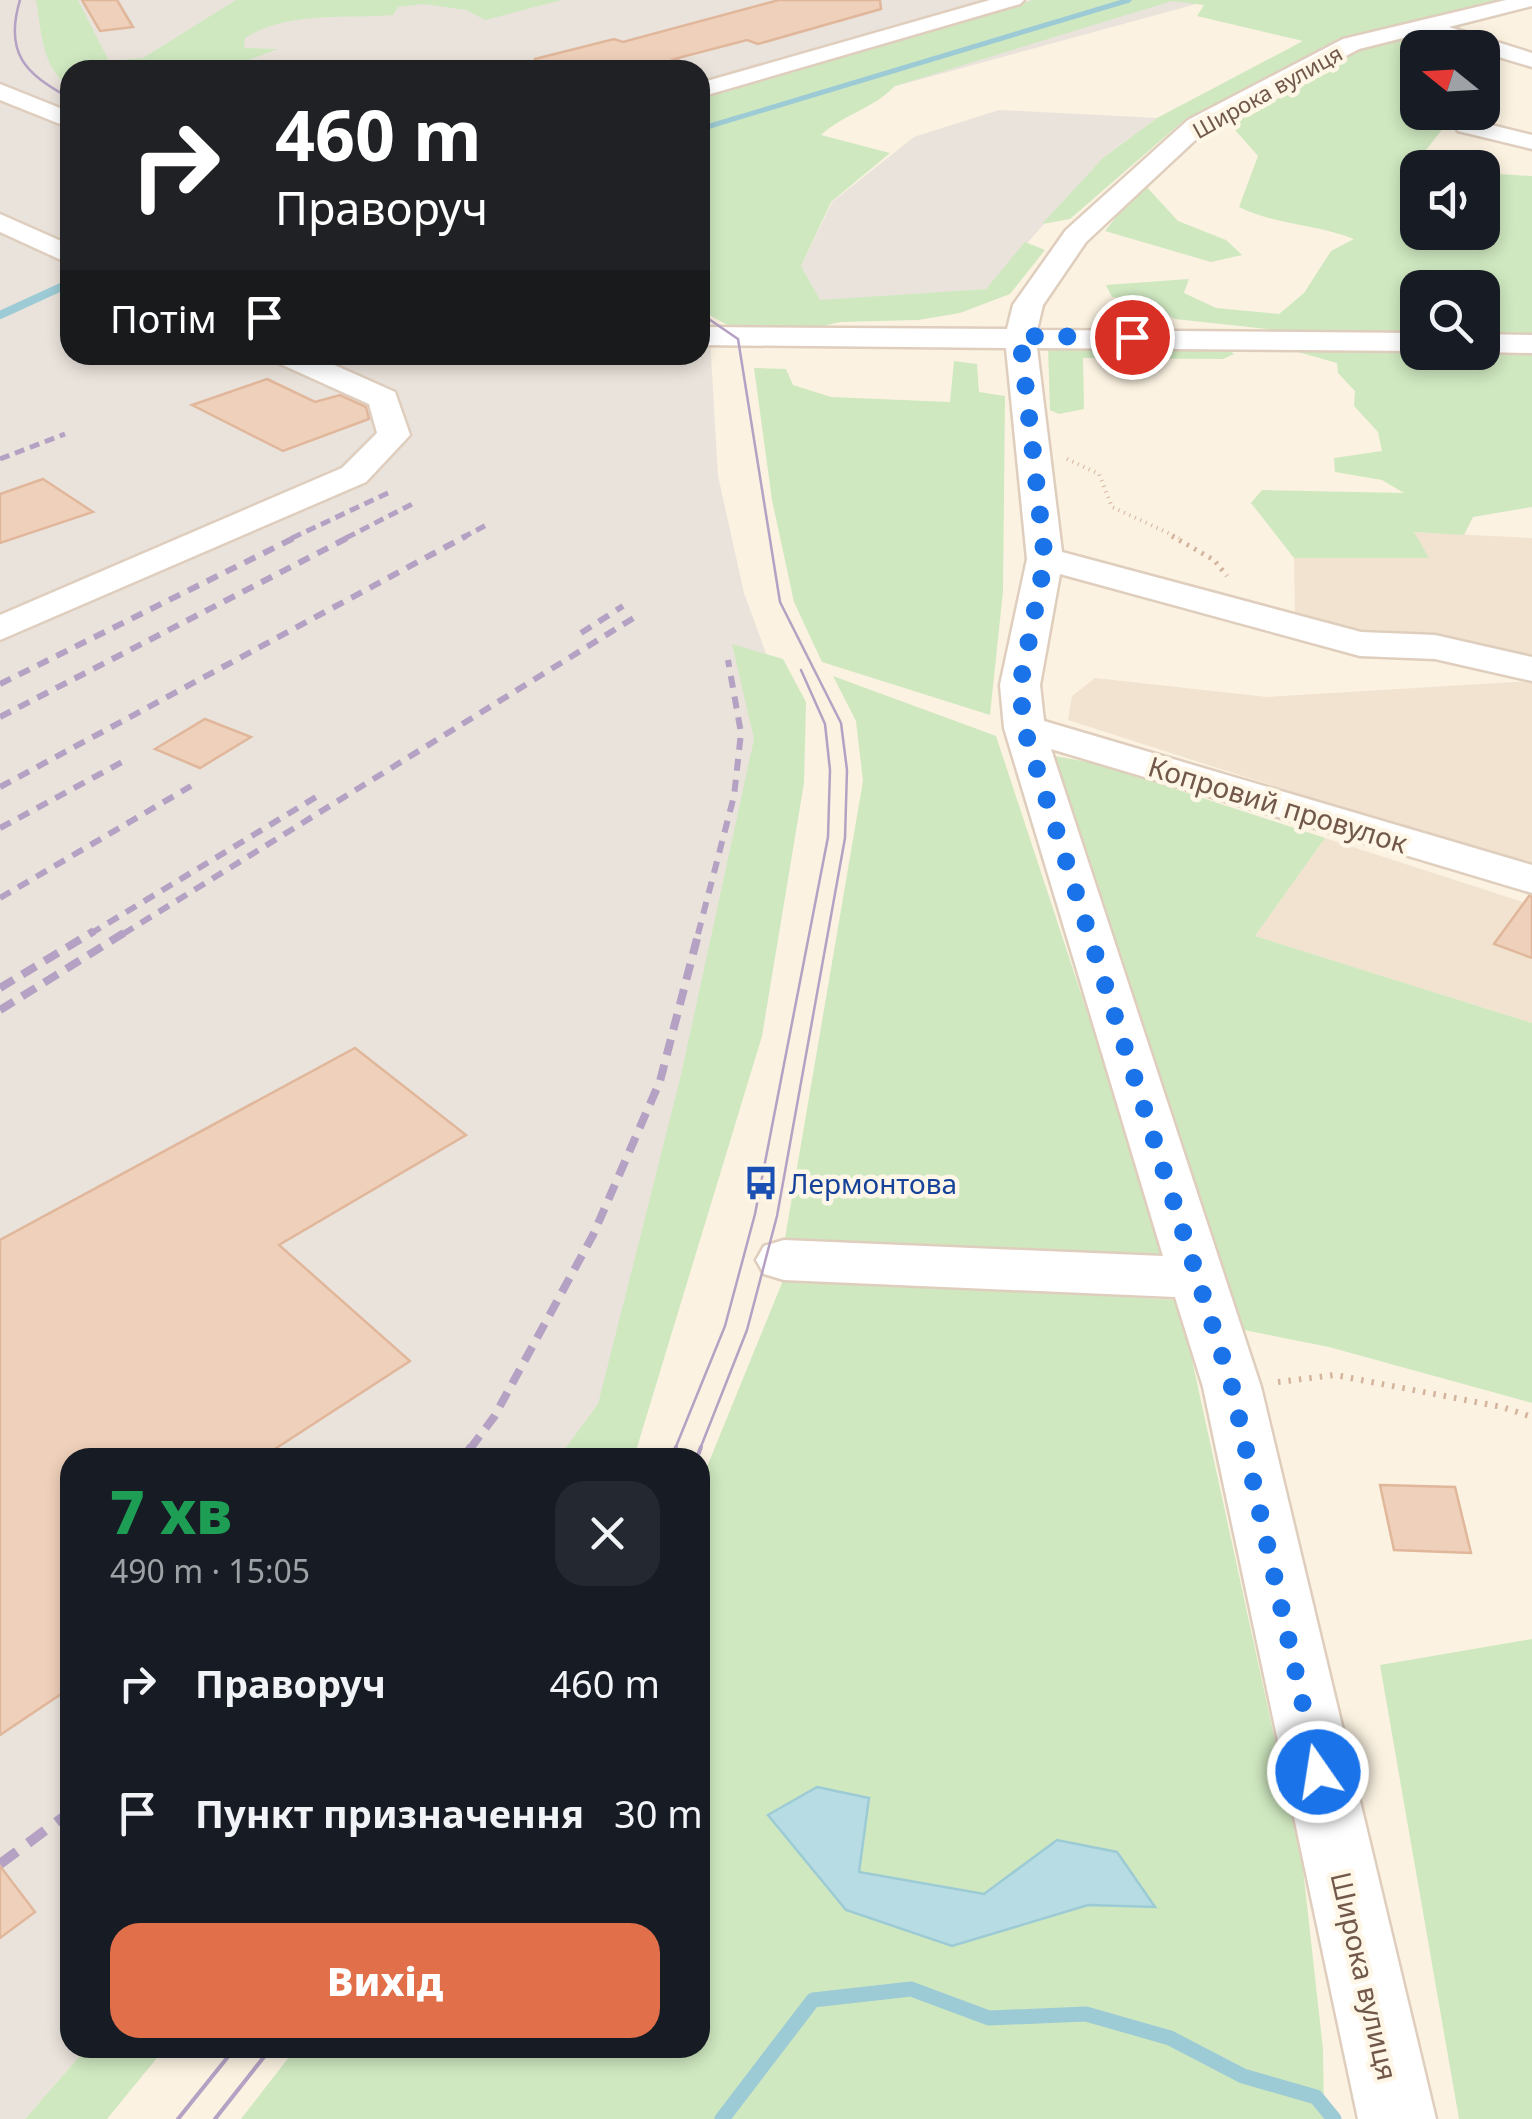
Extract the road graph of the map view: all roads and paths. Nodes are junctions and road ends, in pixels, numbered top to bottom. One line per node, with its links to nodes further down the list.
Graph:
1 (1013, 0): 5 (street)
2 (1532, 0): 3 (street, Широка вулиця)
3 (1426, 26): 4 (street); 15 (street, Широка вулиця)
4 (1532, 60)
5 (710, 87)
6 (0, 91): 7 (street)
7 (60, 117)
8 (1483, 130): 9 (street)
9 (1532, 142)
10 (0, 222): 11 (street)
11 (60, 245)
12 (60, 245): 13 (street)
13 (0, 257)
14 (710, 336): 15 (street)
15 (1020, 336): 16 (street); 20 (street, Широка вулиця)
16 (1400, 342)
17 (1500, 343): 18 (street)
18 (1532, 344)
19 (310, 365): 23 (street)
20 (1033, 448): 21 (street, Широка вулиця); 22 (path)
21 (1045, 560): 22 (street); 25 (street, Широка вулиця)
22 (1164, 592): 24 (street)
23 (0, 629)
24 (1532, 669)
25 (1024, 728): 26 (street, Копровий провулок); 28 (street, Широка вулиця)
26 (1532, 879)
27 (784, 1260): 28 (street)
28 (1197, 1278): 29 (street, Широка вулиця)
29 (1232, 1387): 30 (path); 31 (street, Широка вулиця)
30 (1532, 1417)
31 (1397, 2119)

